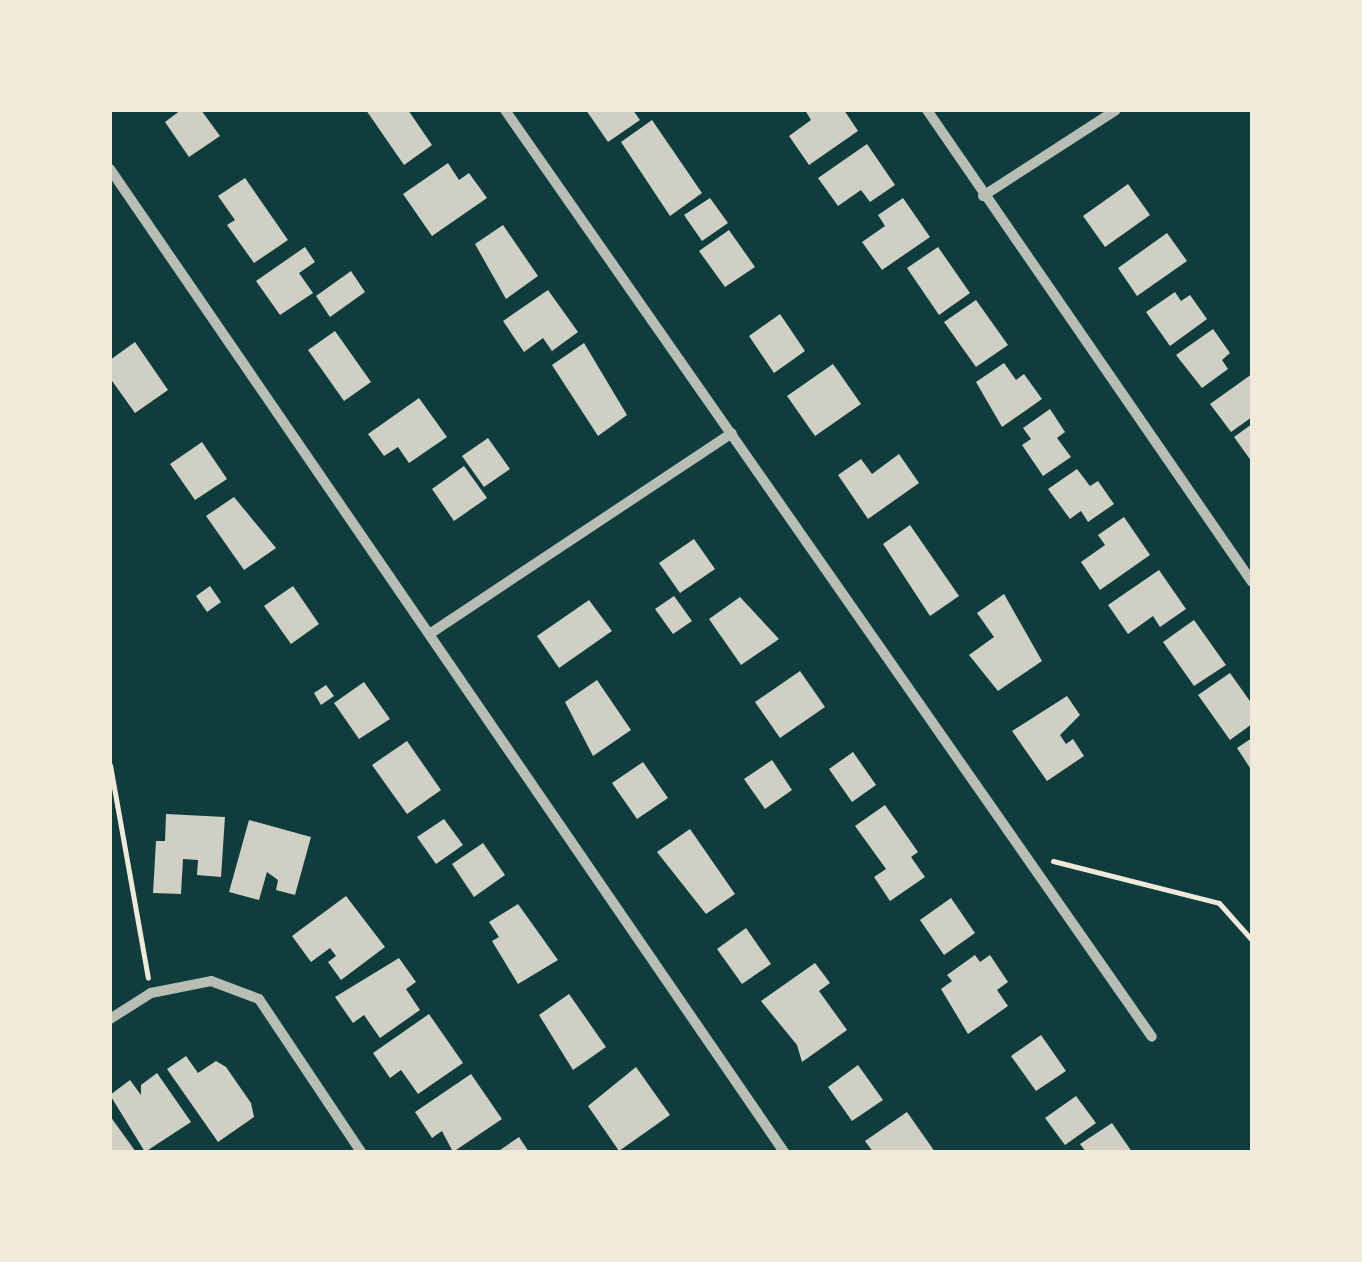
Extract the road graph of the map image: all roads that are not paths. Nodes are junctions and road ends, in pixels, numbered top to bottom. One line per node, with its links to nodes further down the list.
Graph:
1 (505, 110): 6 (street)
2 (927, 110): 5 (street)
3 (1116, 110): 5 (street)
4 (110, 169): 8 (street)
5 (983, 196): 7 (street)
6 (732, 433): 8 (street); 10 (street)
7 (1252, 582)
8 (431, 633): 12 (street)
9 (110, 1019): 11 (street)
10 (1152, 1037)
11 (361, 1152)
12 (784, 1152)

